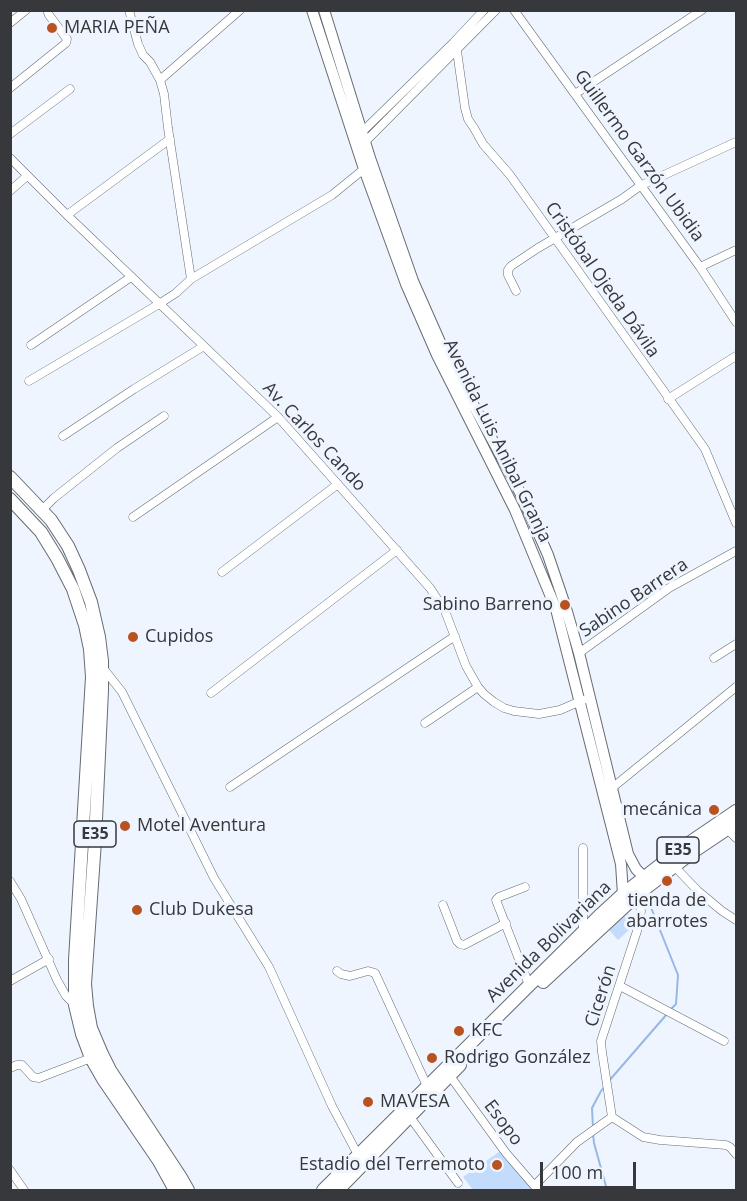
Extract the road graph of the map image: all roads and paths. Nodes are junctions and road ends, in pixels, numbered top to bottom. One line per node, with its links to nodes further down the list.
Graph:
1 (26, 10): 11 (street)
2 (47, 10): 14 (street)
3 (129, 10): 13 (street)
4 (240, 10): 13 (street)
5 (312, 10): 19 (main road, Avenida Luis Anibal Granja)
6 (324, 10): 19 (main road, Avenida Luis Anibal Granja)
7 (484, 10): 19 (street)
8 (496, 10): 12 (street)
9 (514, 10): 16 (street, Guillermo Garzón Ubidia)
10 (702, 10): 16 (street)
11 (10, 23)
12 (457, 51): 19 (street); 27 (street, Cristóbal Ojeda Dávila)
13 (160, 80): 18 (street)
14 (10, 88)
15 (70, 89): 17 (street)
16 (575, 94): 24 (street, Guillermo Garzón Ubidia)
17 (10, 134)
18 (170, 139): 26 (street); 31 (street)
19 (360, 141): 22 (main road, Avenida Luis Anibal Granja); 54 (main road, Avenida Luis Anibal Granja)
20 (736, 142): 24 (street)
21 (10, 158): 23 (street, Av. Carlos Cando)
22 (364, 169): 31 (street); 61 (main road, Avenida Luis Anibal Granja)
23 (27, 176): 25 (street); 26 (street, Av. Carlos Cando)
24 (640, 186): 27 (street); 29 (street, Guillermo Garzón Ubidia)
25 (10, 191)
26 (66, 215): 30 (street, Av. Carlos Cando)
27 (555, 238): 32 (street); 39 (street, Cristóbal Ojeda Dávila)
28 (736, 250): 29 (street)
29 (700, 267): 34 (street, Guillermo Garzón Ubidia)
30 (131, 277): 33 (street, Av. Carlos Cando); 35 (street)
31 (191, 279): 33 (street)
32 (516, 291)
33 (159, 304): 36 (street, Av. Carlos Cando); 38 (street)
34 (736, 322)
35 (32, 345)
36 (204, 346): 41 (street, Av. Carlos Cando); 42 (street)
37 (736, 356): 39 (street)
38 (29, 381)
39 (668, 399): 48 (street, Cristóbal Ojeda Dávila)
40 (164, 416): 46 (street)
41 (278, 417): 44 (street, Av. Carlos Cando); 47 (street)
42 (63, 436)
43 (10, 477): 46 (highway, E35)
44 (338, 484): 49 (street, Av. Carlos Cando); 51 (street)
45 (10, 500): 84 (highway, E35)
46 (42, 510): 56 (highway, E35)
47 (133, 517)
48 (736, 523)
49 (397, 550): 52 (street, Av. Carlos Cando); 59 (street)
50 (736, 551): 54 (street, Sabino Barrera)
51 (222, 572)
52 (455, 636): 57 (street, Av. Carlos Cando); 63 (street)
53 (736, 644): 55 (street)
54 (579, 653): 60 (main road, Avenida Luis Anibal Granja)
55 (714, 658)
56 (102, 667): 93 (street); 99 (highway, E35)
57 (478, 687): 61 (street, Av. Carlos Cando); 62 (street)
58 (736, 687): 64 (street)
59 (211, 693)
60 (590, 698): 61 (street, Av. Carlos Cando); 64 (main road, Avenida Luis Anibal Granja)
61 (579, 702): 73 (main road, Avenida Luis Anibal Granja)
62 (425, 723)
63 (230, 787)
64 (612, 788): 70 (main road, Avenida Luis Anibal Granja)
65 (736, 811): 70 (highway, Avenida Bolivariana / E35)
66 (732, 826): 67 (street); 69 (highway, Avenida Bolivariana / E35)
67 (736, 838)
68 (583, 848): 78 (street)
69 (674, 866): 74 (highway, Avenida Bolivariana / E35); 76 (street)
70 (644, 877): 73 (highway, Avenida Bolivariana / E35)
71 (10, 881): 79 (street)
72 (525, 887): 77 (street)
73 (623, 894): 78 (highway, Avenida Bolivariana / E35)
74 (637, 895): 83 (street, Cicerón); 88 (highway, Avenida Bolivariana / E35)
75 (443, 905): 77 (street)
76 (736, 920)
77 (506, 923): 82 (street)
78 (584, 931): 82 (highway, Avenida Bolivariana / E35)
79 (49, 959): 81 (street); 84 (street)
80 (337, 971): 89 (street)
81 (10, 981)
82 (529, 985): 89 (highway, Avenida Bolivariana / E35)
83 (620, 986): 85 (street); 90 (street, Cicerón)
84 (75, 1005): 86 (highway, E35)
85 (724, 1041)
86 (91, 1058): 87 (street); 98 (highway, E35)
87 (10, 1068)
88 (450, 1076): 91 (highway, Avenida Bolivariana / E35); 96 (street, Esopo)
89 (428, 1086): 93 (highway, Avenida Bolivariana / E35)
90 (612, 1117): 92 (street); 96 (street)
91 (410, 1118): 95 (street); 101 (highway, Avenida Bolivariana / E35)
92 (736, 1154)
93 (358, 1155): 100 (highway, Avenida Bolivariana / E35)
94 (10, 1170): 97 (street)
95 (458, 1183)
96 (536, 1188)
97 (24, 1191)
98 (175, 1191)
99 (188, 1191)
100 (323, 1191)
101 (338, 1191)

